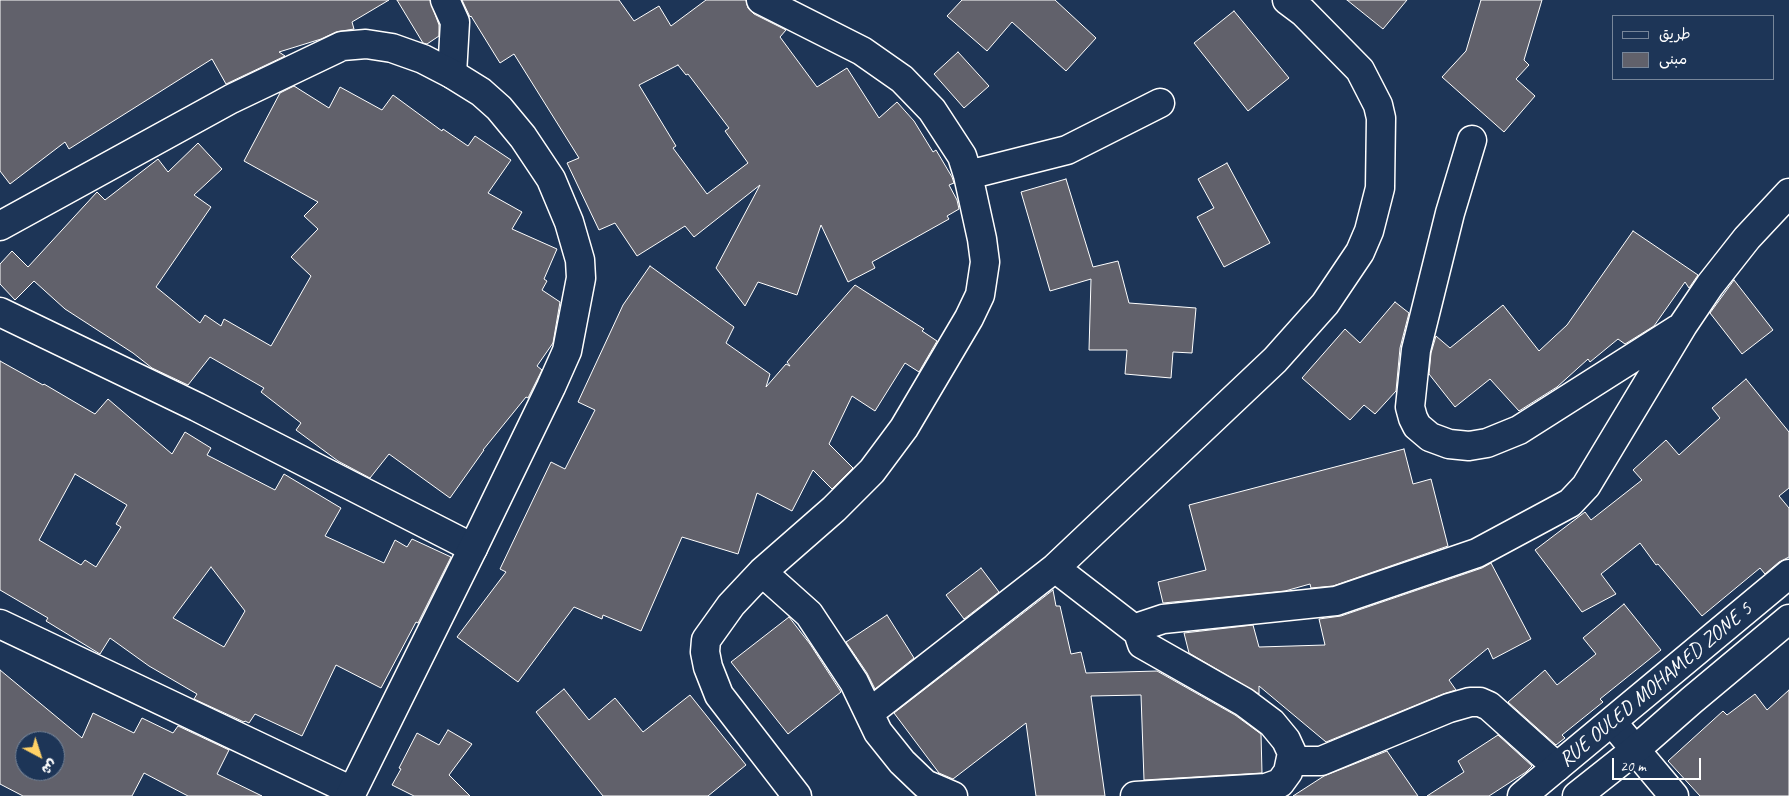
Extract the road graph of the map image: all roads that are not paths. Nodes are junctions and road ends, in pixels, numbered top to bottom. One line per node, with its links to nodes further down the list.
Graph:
1 (445, 0): 4 (street)
2 (761, 0): 7 (street)
3 (1287, 0): 13 (street)
4 (452, 74): 9 (street); 12 (street)
5 (1160, 103): 7 (street)
6 (1472, 140): 11 (street)
7 (968, 175): 14 (street)
8 (1789, 193): 11 (street)
9 (0, 226)
10 (0, 312): 12 (street)
11 (1683, 325): 18 (street)
12 (473, 548): 24 (street)
13 (1055, 568): 18 (street); 19 (street)
14 (762, 572): 19 (street); 25 (street)
15 (1789, 574): 20 (street, RUE OULED MOHAMED ZONE 5)
16 (1789, 619): 21 (street, RUE OULED MOHAMED ZONE 5)
17 (0, 624): 24 (street)
18 (1138, 632): 22 (street)
19 (869, 712): 26 (street)
20 (1612, 722): 21 (street); 23 (street, RUE OULED MOHAMED ZONE 5)
21 (1635, 750): 29 (street, RUE OULED MOHAMED ZONE 5); 30 (street)
22 (1291, 761): 23 (street); 27 (street)
23 (1557, 767): 28 (street, RUE OULED MOHAMED ZONE 5)
24 (351, 794)
25 (797, 796)
26 (953, 796)
27 (1135, 796)
28 (1522, 796)
29 (1578, 796)
30 (1674, 796)

